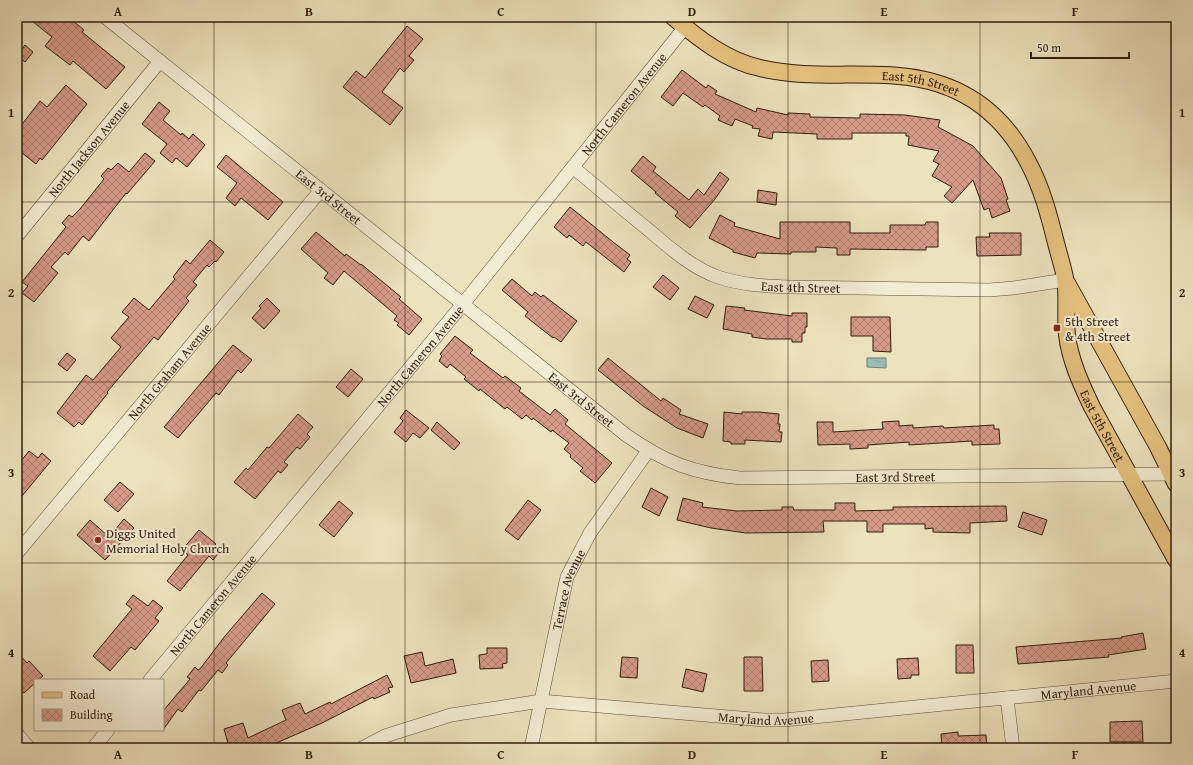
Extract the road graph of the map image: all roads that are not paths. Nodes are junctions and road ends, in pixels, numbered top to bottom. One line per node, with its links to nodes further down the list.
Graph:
1 (105, 17): 4 (street, East 3rd Street)
2 (673, 17): 3 (main road, East 5th Street)
3 (685, 27): 5 (street, North Cameron Avenue); 8 (main road, East 5th Street)
4 (160, 61): 6 (street, East 3rd Street); 7 (street, North Jackson Avenue)
5 (574, 168): 8 (street, East 4th Street); 9 (street, North Cameron Avenue)
6 (321, 190): 9 (street, East 3rd Street); 13 (street, North Graham Avenue)
7 (17, 236)
8 (1066, 280): 11 (main road, East 5th Street); 12 (main road, East 5th Street)
9 (463, 304): 10 (street, East 3rd Street); 15 (street, North Cameron Avenue)
10 (648, 451): 11 (street, East 3rd Street); 18 (street, Terrace Avenue)
11 (1129, 474): 12 (street, East 3rd Street); 14 (main road, East 5th Street)
12 (1173, 479)
13 (17, 552)
14 (1176, 560)
15 (151, 679)
16 (1176, 681): 17 (street, Maryland Avenue)
17 (1007, 698): 18 (street, Maryland Avenue); 25 (street)
18 (541, 701): 23 (street, Maryland Avenue); 24 (street, Terrace Avenue)
19 (107, 731): 22 (street)
20 (17, 734): 21 (street)
21 (29, 748)
22 (93, 748)
23 (362, 748)
24 (531, 748)
25 (1012, 748)

